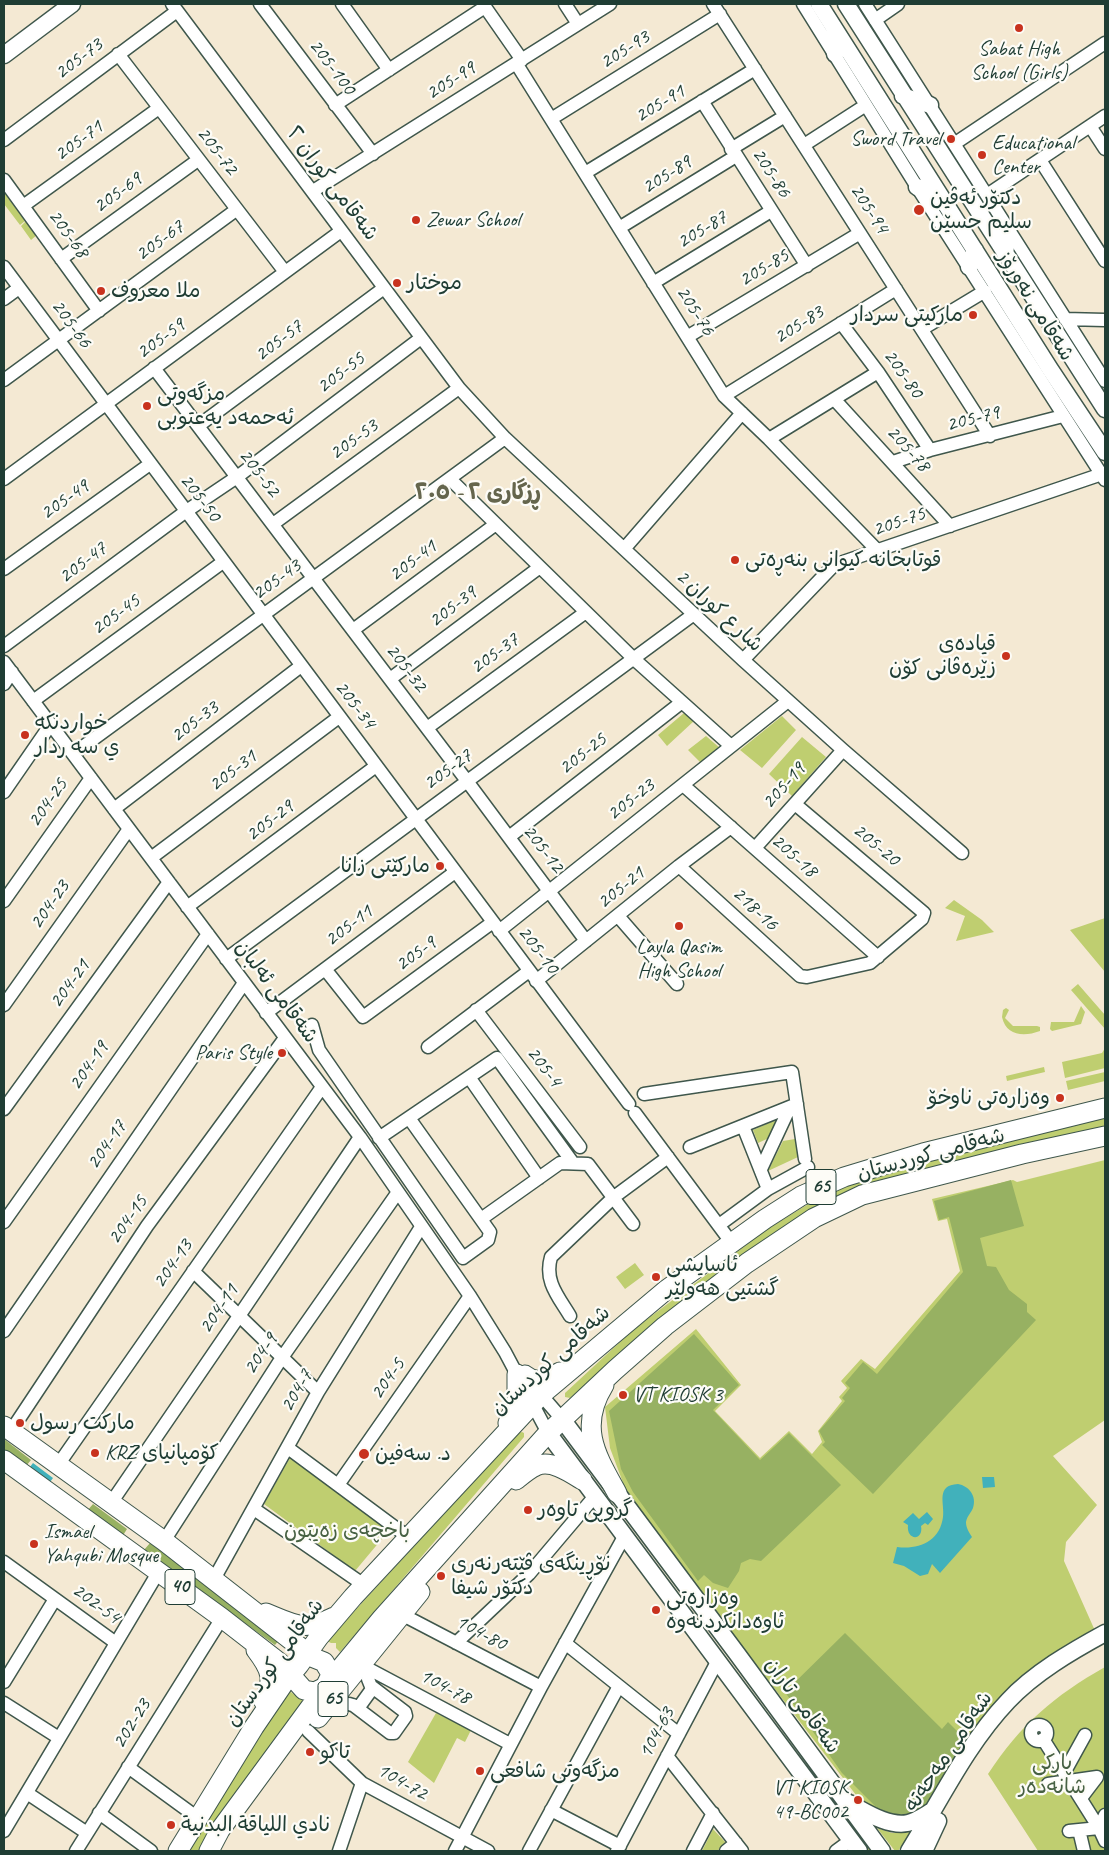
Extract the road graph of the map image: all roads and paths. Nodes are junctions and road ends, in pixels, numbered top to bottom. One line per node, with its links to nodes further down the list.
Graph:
1 (72, 4): 20 (main road)
2 (260, 4): 26 (street, 205-100)
3 (342, 4): 23 (street)
4 (565, 4): 15 (street)
5 (610, 4): 15 (street, 205-99)
6 (803, 4): 19 (street)
7 (819, 4): 16 (main road, شەقامی نەورۆز)
8 (846, 4): 24 (main road, شەقامی نەورۆز)
9 (865, 4): 14 (street)
10 (898, 4): 14 (street)
11 (484, 5): 21 (street, 205-76); 23 (street)
12 (175, 7): 18 (street, 205-73); 45 (street, شەقامی کوران ٢)
13 (716, 9): 22 (street, 205-94); 32 (street, 205-93)
14 (875, 20): 28 (street)
15 (578, 24): 21 (street, 205-99)
16 (834, 28): 19 (main road); 47 (main road, شەقامی نەورۆز)
17 (1105, 43): 35 (street)
18 (118, 54): 29 (street, 205-72); 34 (street, 205-73)
19 (835, 54): 27 (street)
20 (4, 55)
21 (519, 61): 32 (street, 205-76); 39 (street, 205-99)
22 (755, 69): 25 (street, 205-91); 30 (street, 205-94)
23 (389, 70): 26 (street)
24 (904, 96): 28 (main road); 56 (main road, شەقامی نەورۆز)
25 (702, 101): 38 (street, 205-86); 42 (street, 205-91)
26 (335, 105): 39 (street, 205-100)
27 (866, 105): 36 (street); 44 (street)
28 (930, 105): 35 (street)
29 (159, 108): 40 (street, 205-72); 48 (street, 205-71)
30 (786, 116): 36 (street, 205-94); 38 (street, 205-89)
31 (1105, 116): 33 (street)
32 (551, 119): 42 (street, 205-76)
33 (1090, 126): 37 (street); 41 (street)
34 (4, 140)
35 (954, 144): 46 (street)
36 (804, 145): 54 (street, 205-94)
37 (1105, 149)
38 (734, 153): 50 (street, 205-86); 51 (street, 205-89)
39 (372, 154): 45 (street, 205-99)
40 (198, 160): 49 (street, 205-72); 57 (street, 205-69)
41 (1040, 160): 46 (street); 58 (street)
42 (585, 173): 51 (street, 205-76)
43 (4, 180): 48 (street, 205-68)
44 (917, 187): 47 (main road); 61 (street)
45 (313, 192): 53 (street, شەقامی کوران ٢)
46 (987, 194): 52 (street)
47 (943, 199): 55 (main road, شەقامی نەورۆز)
48 (23, 206): 57 (street, 205-68)
49 (236, 210): 62 (street, 205-72); 69 (street, 205-67)
50 (771, 211): 59 (street, 205-86); 63 (street, 205-87)
51 (619, 228): 63 (street, 205-76)
52 (1008, 228): 56 (main road); 70 (street)
53 (341, 230): 62 (street, 205-59); 65 (street, شەقامی کوران ٢)
54 (860, 233): 59 (street, 205-85); 66 (street, 205-94)
55 (975, 250): 61 (main road); 93 (main road, شەقامی نەورۆز)
56 (1005, 255): 85 (main road, شەقامی نەورۆز)
57 (61, 259): 69 (street, 205-68)
58 (1105, 262)
59 (807, 266): 74 (street, 205-85)
60 (4, 267): 64 (street, 205-66)
61 (969, 267): 67 (street)
62 (285, 272): 77 (street, 205-59)
63 (653, 283): 74 (street, 205-76)
64 (19, 288): 68 (street); 76 (street, 205-66)
65 (384, 288): 75 (street, شەقامی کوران ٢); 88 (street, 205-57)
66 (896, 289): 72 (street, 205-83); 73 (street, 205-94)
67 (985, 291): 73 (street); 87 (street)
68 (4, 300)
69 (99, 311): 76 (street, 205-67)
70 (1065, 319): 71 (street); 80 (street)
71 (1105, 320)
72 (841, 323): 78 (street, 205-80); 82 (street, 205-83)
73 (922, 329): 89 (street, 205-94)
74 (687, 337): 82 (street, 205-76)
75 (421, 338): 81 (street, شەقامی کوران ٢); 96 (street, 205-55)
76 (59, 341): 79 (street, 205-67); 84 (street, 205-66)
77 (154, 368): 84 (street, 205-59); 88 (street, 205-52)
78 (878, 372): 83 (street); 92 (street, 205-80)
79 (4, 380)
80 (1105, 381)
81 (459, 388): 90 (street, شارع كوران 2); 101 (street, 205-53)
82 (724, 396): 86 (street, 205-76)
83 (835, 400): 91 (street); 94 (street, 205-78)
84 (105, 404): 95 (street, 205-50); 99 (street, 205-59)
85 (1105, 410)
86 (742, 414): 91 (street, 205-76); 104 (street)
87 (1063, 416): 89 (street, 205-79); 97 (street)
88 (198, 426): 96 (street, 205-52)
89 (990, 436): 92 (street, 205-79)
90 (505, 438): 98 (street, 205-43); 104 (street, شارع كوران 2)
91 (769, 439): 105 (street, 205-76)
92 (930, 450): 94 (street, 205-79)
93 (1105, 452)
94 (893, 462): 103 (street, 205-78)
95 (150, 464): 100 (street, 205-50); 108 (street, 205-49)
96 (236, 476): 100 (street, 205-55); 101 (street, 205-52)
97 (1104, 477): 103 (street, 205-75)
98 (450, 478): 102 (street); 109 (street, 205-43)
99 (4, 479)
100 (185, 512): 106 (street, 205-50); 114 (street, 205-47)
101 (273, 524): 109 (street, 205-52)
102 (496, 524): 107 (street); 113 (street, 205-41)
103 (950, 526): 105 (street, 205-75)
104 (624, 549): 111 (street, شارع كوران 2)
105 (877, 550): 116 (street, 205-75)
106 (223, 562): 112 (street, 205-50); 122 (street, 205-45)
107 (540, 566): 110 (street); 120 (street, 205-39)
108 (4, 569)
109 (314, 578): 112 (street, 205-43); 113 (street, 205-32)
110 (586, 612): 115 (street); 127 (street, 205-37)
111 (694, 614): 115 (street, 205-27); 116 (street, شارع كوران 2)
112 (263, 615): 118 (street, 205-34); 130 (street, 205-43)
113 (353, 630): 120 (street, 205-32)
114 (4, 646)
115 (634, 659): 124 (street); 133 (street, 205-27)
116 (742, 660): 123 (street, شارع كوران 2)
117 (4, 662): 119 (street, شەقامی ئەلبان)
118 (301, 666): 125 (street, 205-34); 137 (street, 205-33)
119 (12, 672): 121 (street); 122 (street, شەقامی ئەلبان)
120 (390, 679): 127 (street, 205-32)
121 (4, 684)
122 (33, 701): 126 (street, شەقامی ئەلبان)
123 (788, 701): 128 (street, 205-23); 129 (street, شارع كوران 2)
124 (682, 702): 128 (street); 141 (street, 205-25)
125 (339, 717): 131 (street, 205-34); 144 (street, 205-31)
126 (51, 724): 130 (street, شەقامی ئەلبان); 135 (street)
127 (427, 728): 133 (street, 205-32)
128 (731, 746): 134 (street, 205-23)
129 (843, 750): 136 (street, 205-19); 143 (street, شارع كوران 2)
130 (73, 754): 132 (street, شەقامی ئەلبان)
131 (376, 766): 138 (street, 205-34); 150 (street, 205-29)
132 (91, 778): 137 (street, شەقامی ئەلبان); 149 (street, 204-25)
133 (467, 781): 138 (street, 205-27); 141 (street, 205-12)
134 (683, 784): 139 (street, 205-18); 148 (street, 205-23)
135 (4, 792)
136 (795, 804): 142 (street, 205-19); 155 (street, 205-20)
137 (114, 809): 140 (street, شەقامی ئەلبان)
138 (416, 819): 146 (street, 205-10); 156 (street, 205-27)
139 (731, 827): 142 (street, 205-18); 145 (street, 205-21)
140 (129, 828): 144 (street, شەقامی ئەلبان); 161 (street, 204-23)
141 (509, 837): 148 (street, 205-12)
142 (755, 848): 155 (street, 205-18)
143 (962, 853)
144 (151, 858): 147 (street, شەقامی ئەلبان)
145 (679, 866): 151 (street, 205-21); 155 (street, 218-16)
146 (455, 872): 152 (street, 205-10); 157 (street, 205-11)
147 (169, 882): 150 (street, شەقامی ئەلبان); 172 (street, 204-21)
148 (549, 891): 152 (street, 205-23); 154 (street, 205-12)
149 (4, 901)
150 (187, 907): 153 (street, شەقامی ئەلبان)
151 (618, 916): 154 (street, 205-21); 160 (street)
152 (496, 926): 157 (street, 205-9); 158 (street, 205-10)
153 (208, 934): 156 (street, شەقامی ئەلبان); 188 (street, 204-19)
154 (586, 941): 158 (street, 205-21)
155 (878, 957)
156 (226, 959): 159 (street, شەقامی ئەلبان)
157 (325, 969): 163 (street, 205-11)
158 (533, 976): 162 (street, 205-21); 180 (street, 205-10)
159 (244, 983): 163 (street, شەقامی ئەلبان); 197 (street, 204-17)
160 (677, 984)
161 (4, 1005)
162 (476, 1010): 166 (street, 205-21); 178 (street, 205-4)
163 (266, 1013): 165 (street, شەقامی ئەلبان)
164 (312, 1025): 176 (street)
165 (285, 1038): 168 (street, شەقامی ئەلبان); 205 (street, 204-15)
166 (428, 1047)
167 (469, 1077): 173 (street); 181 (street); 183 (street)
168 (322, 1087): 175 (street, شەقامی ئەلبان); 193 (street, 204-13)
169 (644, 1094): 170 (street)
170 (794, 1106): 174 (street); 182 (street); 184 (street)
171 (1105, 1108): 192 (highway, شەقامی کوردستان / 65)
172 (4, 1109)
173 (409, 1118): 176 (street); 187 (street)
174 (744, 1126): 179 (street); 182 (street)
175 (360, 1137): 185 (street, شەقامی ئەلبان); 195 (street, 204-11)
176 (379, 1138): 187 (street)
177 (1101, 1138): 200 (highway, شەقامی کوردستان / 65)
178 (580, 1147)
179 (690, 1147)
180 (668, 1157): 186 (street); 190 (street, 205-10)
181 (573, 1164): 183 (street); 186 (street)
182 (760, 1169): 184 (street)
183 (539, 1178): 187 (street)
184 (768, 1188): 190 (street)
185 (398, 1192): 191 (street, شەقامی ئەلبان); 198 (street, 204-9)
186 (614, 1198): 189 (street); 196 (street)
187 (481, 1219)
188 (4, 1222)
189 (633, 1224)
190 (719, 1225): 192 (street, 205-10)
191 (421, 1226): 194 (street, شەقامی ئەلبان); 202 (street, 204-7)
192 (732, 1242): 199 (highway, شەقامی کوردستان / 65)
193 (193, 1271): 195 (street); 210 (street, 204-13)
194 (470, 1296): 201 (street, شەقامی ئەلبان); 212 (street, 204-5)
195 (239, 1316): 198 (street); 216 (street, 204-11)
196 (570, 1316)
197 (4, 1331)
198 (281, 1359): 202 (street); 221 (street, 204-9)
199 (582, 1359): 201 (highway); 203 (highway, شەقامی کوردستان / 65)
200 (615, 1370): 204 (highway, شەقامی کوردستان / 65); 213 (highway)
201 (521, 1374): 203 (street, شەقامی ئەلبان); 207 (highway)
202 (318, 1392): 208 (street, 204-7)
203 (536, 1400): 204 (street, شەقامی ئەلبان); 206 (street, شەقامی ئەلبان); 207 (highway, شەقامی کوردستان / 65)
204 (562, 1420): 206 (highway, شەقامی کوردستان / 65); 213 (main road, شەقامی تاران)
205 (7, 1428): 210 (highway, 40)
206 (548, 1434): 211 (main road, شەقامی تاران); 215 (highway, شەقامی کوردستان / 65)
207 (492, 1446): 220 (highway, شەقامی کوردستان / 65)
208 (288, 1448): 212 (street); 217 (street, 204-7)
209 (4, 1460): 222 (highway, 40)
210 (58, 1465): 216 (highway, 40)
211 (582, 1480): 214 (main road, شەقامی تاران); 215 (highway)
212 (338, 1485): 220 (street)
213 (617, 1493): 228 (main road, شەقامی تاران)
214 (595, 1496): 219 (main road, شەقامی تاران); 239 (street)
215 (490, 1498): 223 (highway, شەقامی کوردستان / 65)
216 (111, 1503): 218 (highway, 40)
217 (254, 1509): 226 (street, 204-7); 227 (street)
218 (132, 1519): 221 (highway, 40); 222 (highway)
219 (625, 1535): 231 (main road, شەقامی تاران); 240 (street)
220 (408, 1537): 227 (highway, شەقامی کوردستان / 65)
221 (164, 1541): 226 (highway, 40)
222 (118, 1542): 225 (highway, 40)
223 (447, 1546): 233 (highway, شەقامی کوردستان / 65); 248 (highway, شەقامی کوردستان / 65)
224 (4, 1562): 229 (street, 202-54)
225 (159, 1571): 234 (highway, 40); 238 (street)
226 (214, 1579): 230 (highway, 40)
227 (364, 1585): 232 (highway, شەقامی کوردستان / 65)
228 (693, 1594): 231 (main road); 265 (main road, شەقامی تاران)
229 (55, 1600): 238 (street, 202-54); 244 (street)
230 (248, 1606): 232 (highway); 243 (highway, 40)
231 (677, 1606): 241 (main road, شەقامی تاران)
232 (337, 1615): 243 (highway, شەقامی کوردستان / 65)
233 (403, 1615): 239 (street, 104-80); 242 (highway, شەقامی کوردستان / 65)
234 (222, 1618): 236 (highway, 40); 259 (street, 202-23)
235 (1105, 1633): 267 (main road, شەقامی مەحەتە)
236 (246, 1637): 243 (highway, 40); 251 (highway)
237 (1105, 1642): 293 (main road, شەقامی مەحەتە)
238 (116, 1643): 255 (street)
239 (456, 1643): 247 (street, 104-80)
240 (565, 1643): 246 (street); 247 (street)
241 (718, 1660): 253 (street, 104-63); 277 (main road, شەقامی تاران)
242 (361, 1663): 245 (street); 248 (highway, شەقامی کوردستان / 65); 257 (street, 104-78)
243 (302, 1667): 248 (highway, 40); 248 (highway, 40); 251 (highway, شەقامی کوردستان / 65)
244 (4, 1682)
245 (371, 1686): 250 (street); 250 (street)
246 (619, 1686): 253 (street); 266 (street)
247 (541, 1687): 257 (street)
248 (329, 1693): 250 (street); 252 (highway, شەقامی کوردستان / 65); 283 (highway, شەقامی کوردستان / 65)
249 (4, 1703): 255 (street)
250 (353, 1705)
251 (254, 1727): 271 (highway, شەقامی کوردستان / 65)
252 (308, 1731): 261 (street, 104-72); 284 (highway, شەقامی کوردستان / 65)
253 (679, 1734): 258 (street, 104-63)
254 (1086, 1736): 260 (street)
255 (59, 1738): 263 (street)
256 (1043, 1739): 260 (street)
257 (510, 1744): 275 (street)
258 (667, 1756): 268 (street); 279 (street, 104-63)
259 (128, 1767): 269 (street, 202-23); 271 (street)
260 (1067, 1777): 262 (street); 264 (street); 264 (street)
261 (362, 1783): 275 (street, 104-72); 285 (street)
262 (1048, 1784)
263 (27, 1793): 273 (street); 274 (street)
264 (1081, 1798): 272 (street)
265 (846, 1802): 267 (main road); 291 (main road, شەقامی تاران)
266 (551, 1810): 279 (street); 288 (street)
267 (934, 1810): 292 (main road, شەقامی مەحەتە)
268 (713, 1813): 278 (street); 289 (street)
269 (99, 1814): 274 (street, 202-23); 281 (street)
270 (1105, 1816): 272 (street)
271 (198, 1818): 282 (highway, شەقامی کوردستان / 65)
272 (1099, 1828): 276 (street); 294 (street)
273 (4, 1831)
274 (87, 1833): 280 (street, 202-23)
275 (461, 1838): 286 (street); 287 (street, 104-72)
276 (1105, 1840)
277 (855, 1846): 290 (street)
278 (735, 1848)
279 (618, 1849)
280 (77, 1851)
281 (151, 1851)
282 (178, 1851)
283 (209, 1851)
284 (215, 1851)
285 (339, 1851)
286 (454, 1851)
287 (488, 1851)
288 (529, 1851)
289 (693, 1851)
290 (836, 1851)
291 (882, 1851)
292 (909, 1851)
293 (924, 1851)
294 (1084, 1851)

